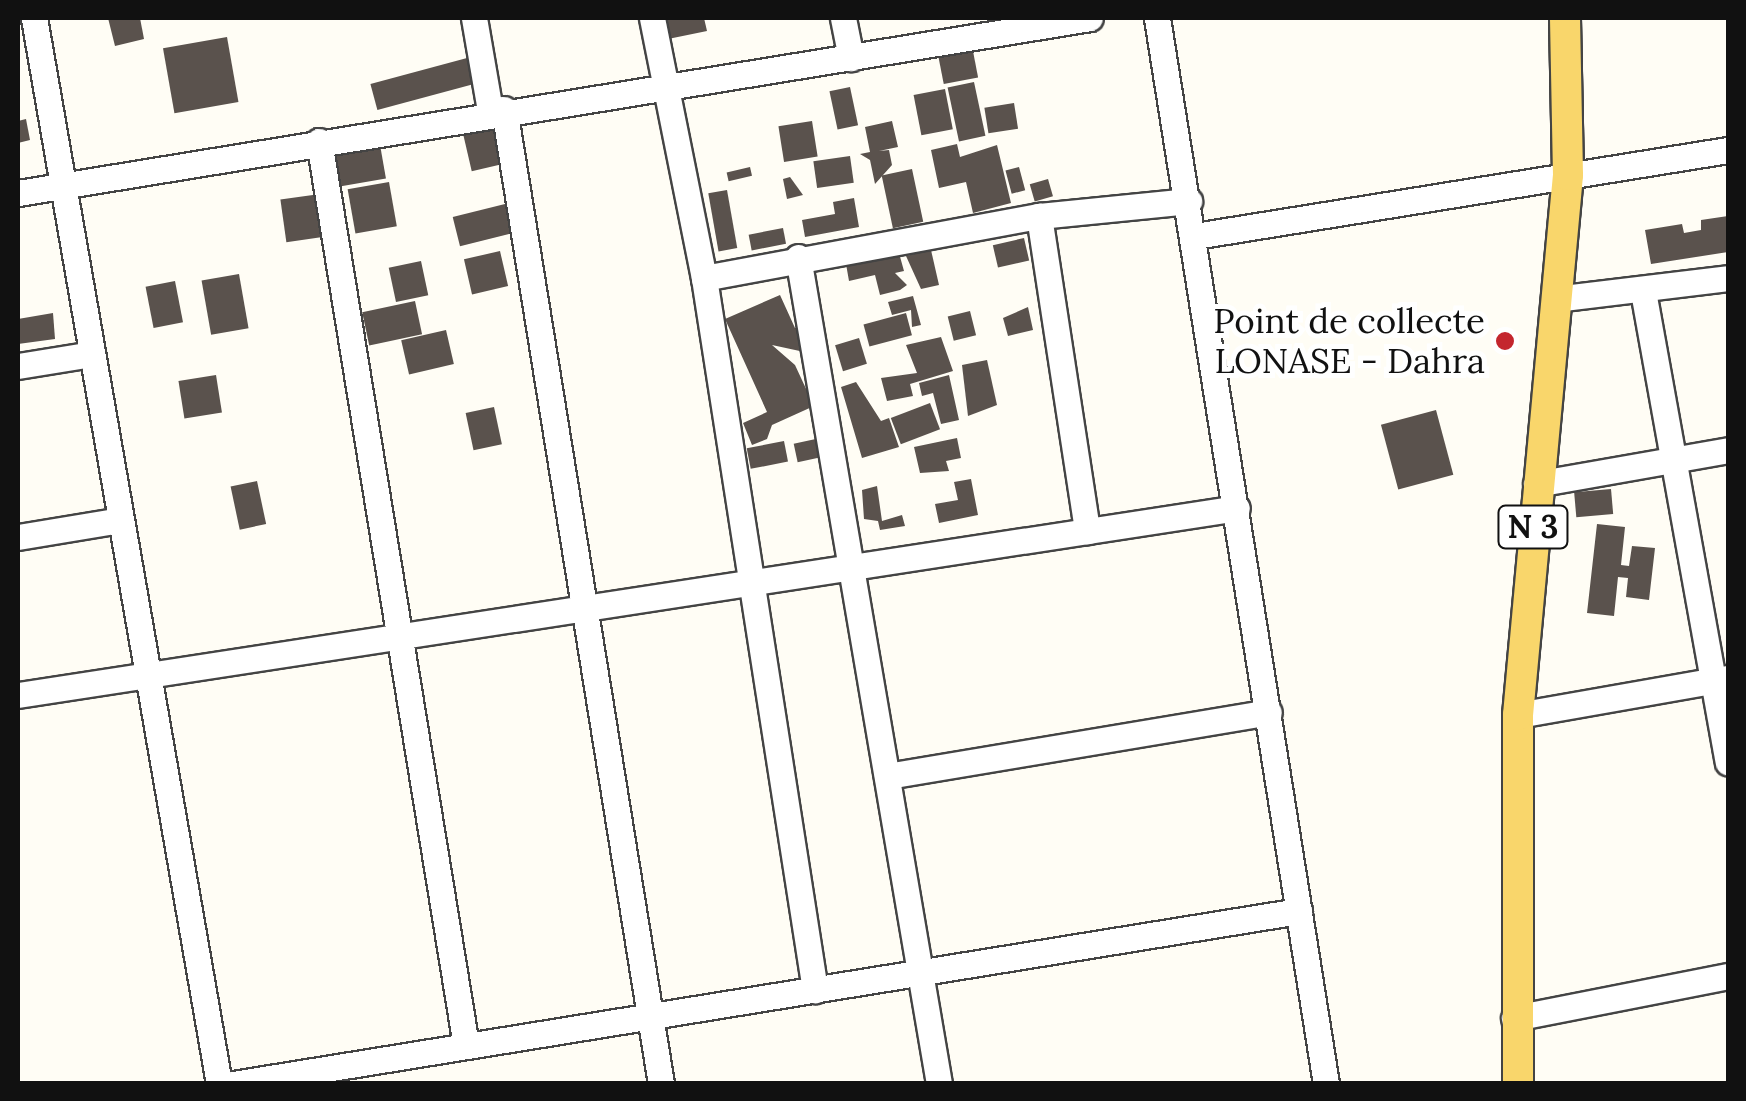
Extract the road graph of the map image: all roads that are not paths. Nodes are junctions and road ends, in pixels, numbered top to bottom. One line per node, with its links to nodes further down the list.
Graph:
1 (34, 18): 14 (street)
2 (474, 18): 10 (street)
3 (652, 18): 9 (street)
4 (844, 18): 8 (street)
5 (1090, 18): 8 (street)
6 (1156, 18): 16 (street)
7 (1565, 18): 13 (main road, N 3)
8 (852, 58): 9 (street)
9 (665, 82): 10 (street); 20 (street)
10 (498, 110): 11 (street); 35 (street)
11 (319, 141): 14 (street); 36 (street)
12 (1728, 150): 13 (street)
13 (1568, 175): 18 (street); 23 (main road, N 3)
14 (63, 186): 15 (street); 24 (street)
15 (18, 193)
16 (1189, 200): 17 (street); 18 (street)
17 (1039, 216): 19 (street); 31 (street)
18 (1195, 236): 29 (street)
19 (798, 257): 20 (street); 33 (street)
20 (704, 278): 34 (street)
21 (1728, 278): 22 (street)
22 (1643, 291): 23 (street); 27 (street)
23 (1555, 299): 28 (main road, N 3)
24 (92, 354): 25 (street); 30 (street)
25 (18, 366)
26 (1728, 450): 27 (street)
27 (1673, 460): 28 (street); 38 (street)
28 (1536, 484): 41 (main road, N 3)
29 (1237, 508): 31 (street); 40 (street)
30 (121, 520): 32 (street); 37 (street)
31 (1087, 532): 33 (street)
32 (18, 537)
33 (851, 568): 34 (street); 43 (street)
34 (748, 583): 35 (street); 47 (street)
35 (584, 608): 36 (street); 48 (street)
36 (400, 636): 37 (street); 50 (street)
37 (148, 675): 39 (street); 51 (street)
38 (1721, 680): 41 (street); 42 (street)
39 (18, 695)
40 (1269, 712): 43 (street); 44 (street)
41 (1518, 715): 49 (main road, N 3)
42 (1728, 762)
43 (886, 776): 45 (street)
44 (1299, 911): 45 (street); 55 (street)
45 (920, 972): 47 (street); 54 (street)
46 (1728, 976): 49 (street)
47 (816, 990): 48 (street)
48 (649, 1016): 50 (street); 53 (street)
49 (1514, 1018): 56 (main road, N 3)
50 (466, 1046): 52 (street)
51 (218, 1084)
52 (233, 1084)
53 (661, 1084)
54 (939, 1084)
55 (1326, 1084)
56 (1518, 1084)

